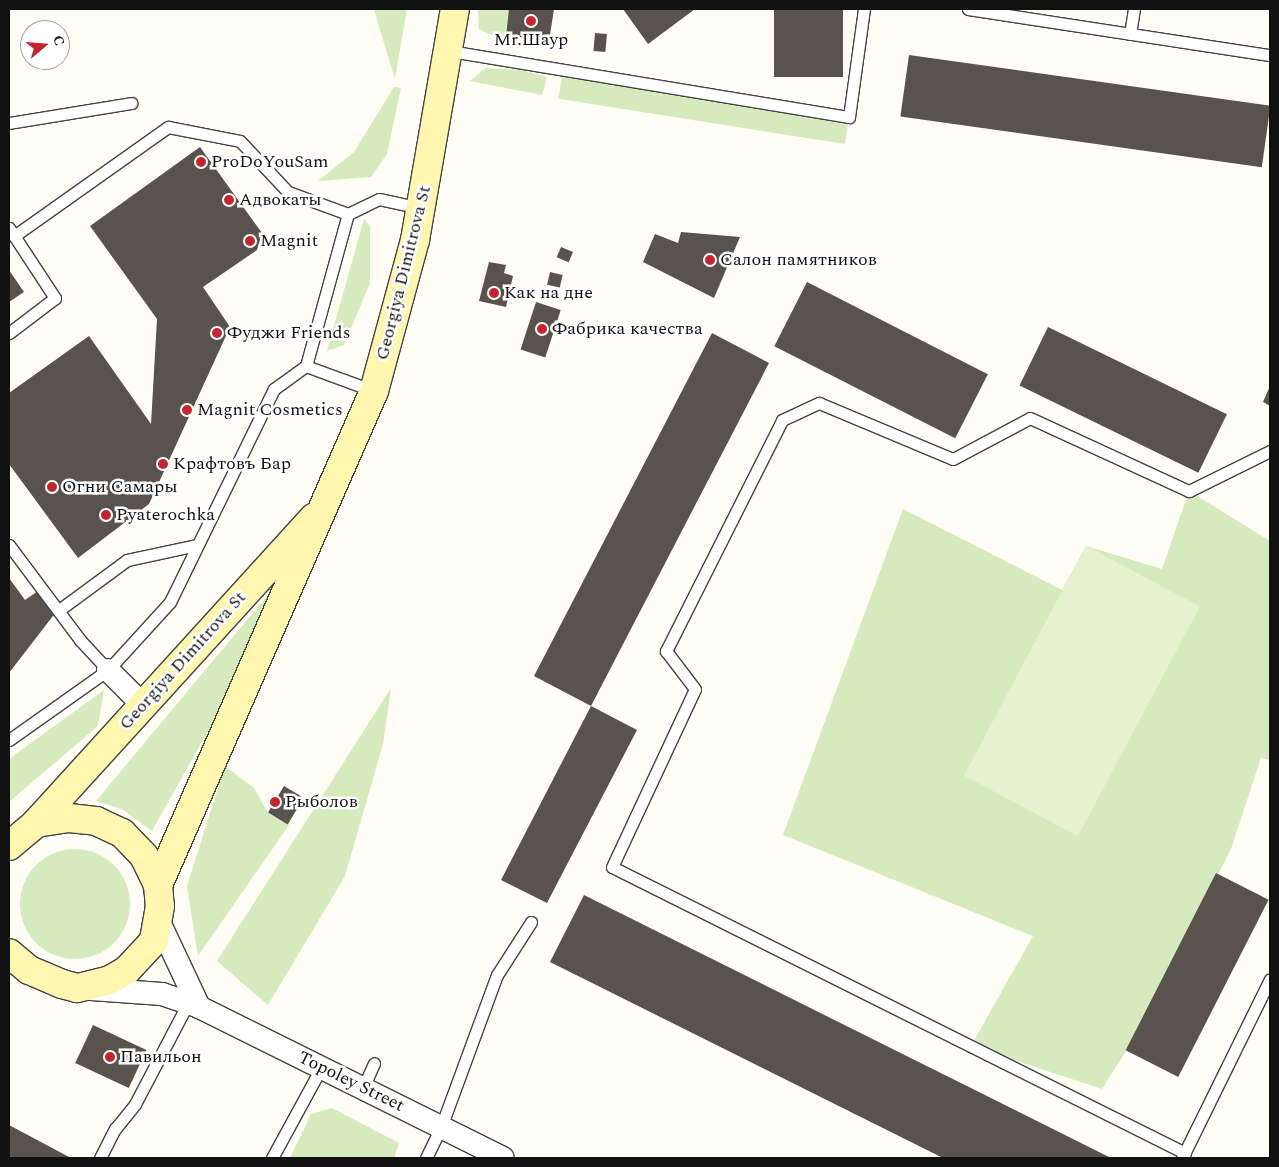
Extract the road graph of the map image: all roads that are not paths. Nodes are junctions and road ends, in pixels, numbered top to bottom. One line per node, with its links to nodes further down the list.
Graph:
1 (455, 9): 6 (main road, Georgiya Dimitrova St)
2 (864, 9): 6 (lane)
3 (968, 9): 5 (lane)
4 (1134, 9): 5 (lane)
5 (1130, 34): 7 (lane)
6 (450, 51): 10 (main road, Georgiya Dimitrova St)
7 (1270, 55)
8 (131, 103): 9 (lane)
9 (9, 123)
10 (421, 208): 11 (lane); 15 (main road, Georgiya Dimitrova St)
11 (348, 214): 12 (lane); 14 (lane)
12 (11, 232): 13 (lane)
13 (9, 333)
14 (306, 366): 15 (lane); 19 (lane)
15 (374, 391): 17 (main road, Georgiya Dimitrova St)
16 (1270, 451): 37 (lane)
17 (330, 499): 22 (main road, Georgiya Dimitrova St); 26 (main road, Georgiya Dimitrova St)
18 (9, 545): 20 (lane)
19 (197, 545): 20 (lane); 21 (lane)
20 (59, 610): 21 (lane)
21 (108, 670): 22 (street); 23 (lane)
22 (143, 705): 24 (main road, Georgiya Dimitrova St)
23 (9, 740)
24 (36, 823): 25 (main road, Georgiya Dimitrova St); 26 (main road)
25 (9, 846)
26 (158, 885): 27 (main road)
27 (159, 922): 31 (main road); 32 (street)
28 (531, 922): 36 (lane)
29 (15, 965): 31 (main road)
30 (1270, 979): 37 (lane)
31 (78, 988): 32 (street, Topoley Street)
32 (193, 1006): 34 (street, Topoley Street); 38 (lane)
33 (374, 1063): 35 (lane)
34 (321, 1068): 35 (street, Topoley Street); 39 (lane)
35 (363, 1088): 36 (street, Topoley Street)
36 (441, 1127): 40 (lane); 41 (street, Topoley Street)
37 (1184, 1155)
38 (100, 1158)
39 (272, 1158)
40 (426, 1158)
41 (503, 1158)

